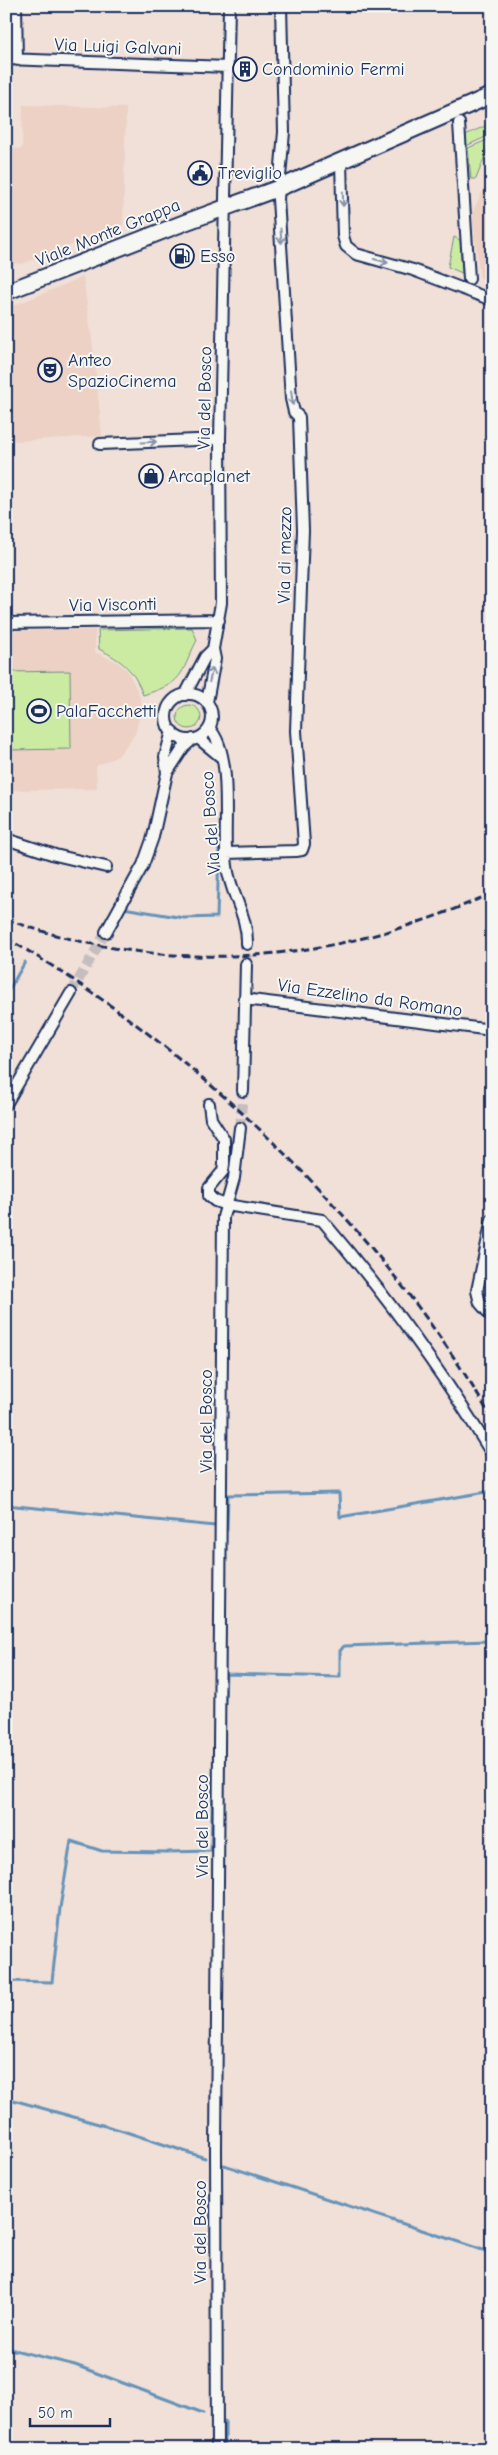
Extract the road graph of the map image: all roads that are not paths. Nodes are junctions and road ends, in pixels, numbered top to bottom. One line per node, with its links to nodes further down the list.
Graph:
1 (16, 6): 4 (street)
2 (229, 6): 5 (street, Via del Bosco)
3 (281, 6): 11 (street, Via di mezzo)
4 (12, 60): 5 (street, Via Luigi Galvani)
5 (228, 67): 12 (street, Via del Bosco)
6 (492, 87): 8 (main road, Viale Monte Grappa)
7 (492, 95): 8 (main road, Viale Monte Grappa)
8 (472, 103): 10 (main road, Viale Monte Grappa)
9 (458, 123): 13 (street)
10 (341, 162): 11 (main road, Viale Monte Grappa); 15 (street, one-way to 15)
11 (279, 188): 12 (main road, Viale Monte Grappa); 29 (street, Via di mezzo, one-way to 29)
12 (226, 208): 14 (main road, Viale Monte Grappa); 16 (street, Via del Bosco)
13 (469, 279)
14 (6, 292)
15 (492, 300)
16 (220, 439): 17 (street, one-way to 16); 18 (street, Via del Bosco)
17 (100, 444)
18 (220, 620): 19 (street, Via Visconti); 20 (street, Via del Bosco)
19 (6, 623)
20 (213, 649): 21 (street, Via del Bosco); 22 (street, Via del Bosco, one-way to 20)
21 (185, 694): 22 (street); 24 (street)
22 (207, 702): 23 (street)
23 (209, 728): 25 (street); 26 (street, Via del Bosco)
24 (172, 731): 25 (street); 27 (street)
25 (196, 738): 26 (street, Via del Bosco); 27 (street)
26 (221, 757): 29 (street, Via del Bosco)
27 (167, 773): 31 (street)
28 (6, 840): 30 (street)
29 (226, 853): 32 (street, Via del Bosco)
30 (106, 867)
31 (106, 932)
32 (247, 944)
33 (246, 964): 35 (street)
34 (71, 994): 38 (street)
35 (244, 999): 36 (street, Via Ezzelino da Romano); 37 (street)
36 (492, 1030)
37 (243, 1091)
38 (6, 1104)
39 (209, 1104): 41 (street)
40 (240, 1128): 41 (street, Via del Bosco)
41 (226, 1205): 44 (street); 45 (street, Via del Bosco)
42 (492, 1220): 43 (street)
43 (492, 1317)
44 (492, 1454)
45 (217, 2449)

